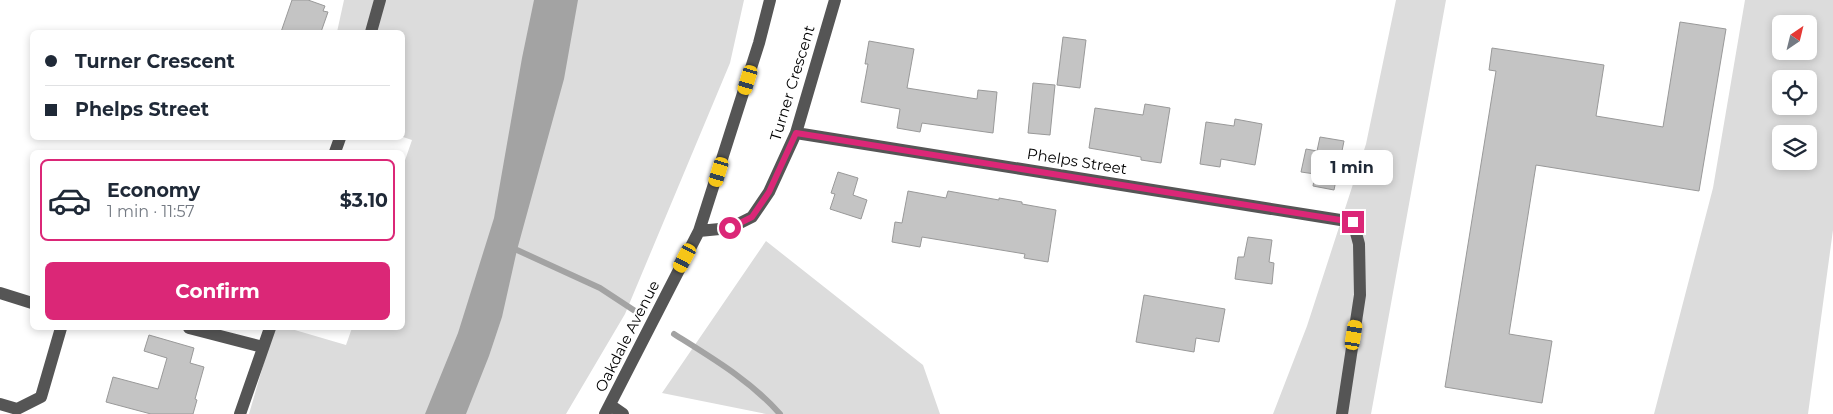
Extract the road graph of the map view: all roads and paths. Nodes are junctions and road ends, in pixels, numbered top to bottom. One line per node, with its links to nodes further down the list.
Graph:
1 (380, 0): 4 (street)
2 (770, 0): 6 (street)
3 (834, 0): 5 (street, Turner Crescent)
4 (372, 30)
5 (796, 133): 6 (street, Turner Crescent); 17 (street, Phelps Street)
6 (699, 232): 14 (street, Oakdale Avenue)
7 (0, 293): 8 (street)
8 (30, 302)
9 (60, 330): 13 (street)
10 (197, 330): 12 (street)
11 (269, 330): 12 (street)
12 (263, 347): 15 (street)
13 (0, 404)
14 (607, 409): 16 (street)
15 (240, 414)
16 (623, 414)
17 (1342, 414)

